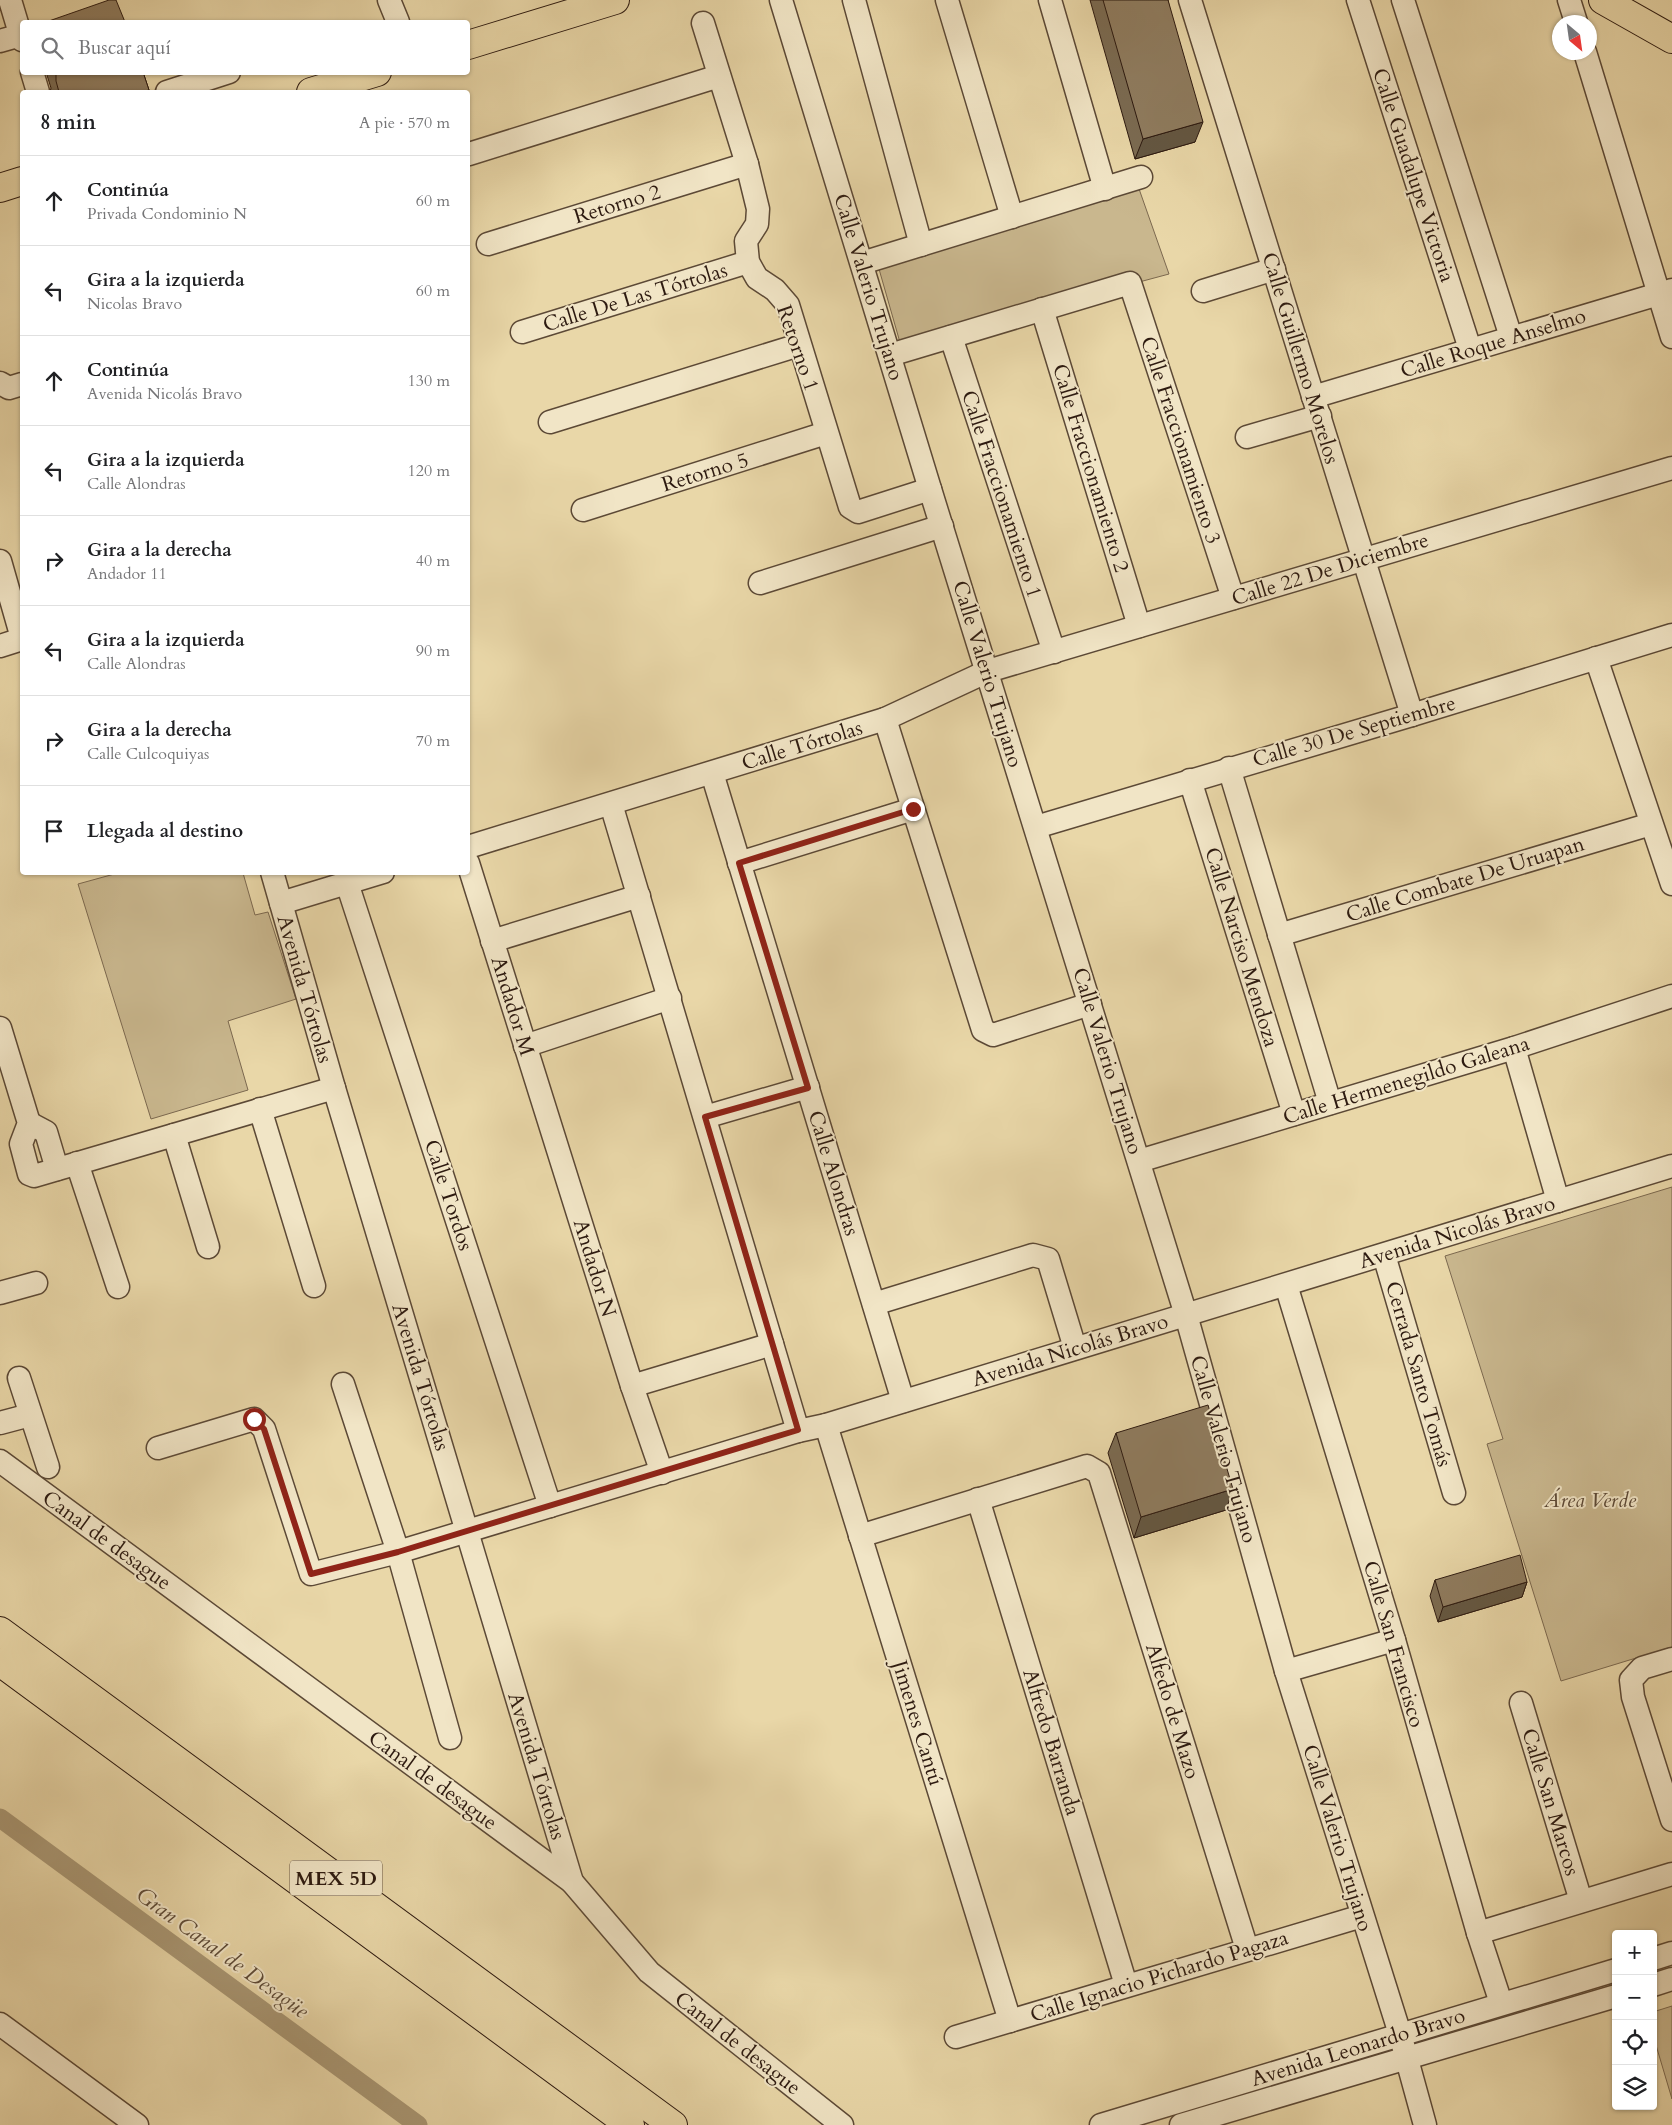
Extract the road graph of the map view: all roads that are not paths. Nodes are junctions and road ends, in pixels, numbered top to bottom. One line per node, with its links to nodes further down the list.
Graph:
1 (10, 0): 14 (street)
2 (615, 0): 16 (main road)
3 (781, 0): 35 (street, Calle Valerio Trujano)
4 (854, 0): 33 (street)
5 (947, 0): 31 (street)
6 (1050, 0): 30 (street)
7 (1190, 0): 36 (street, Calle Guillermo Morelos)
8 (1358, 0): 45 (street, Calle Guadalupe Victoria)
9 (1403, 0): 43 (street, Calle Guadalupe Victoria)
10 (1570, 0): 12 (street)
11 (1603, 0): 15 (main road)
12 (1574, 15)
13 (703, 23): 20 (street)
14 (14, 39)
15 (1672, 39)
16 (470, 44)
17 (1589, 60): 38 (street)
18 (33, 75): 22 (street)
19 (220, 75): 23 (street)
20 (719, 76): 25 (street); 26 (street)
21 (369, 81): 24 (main road)
22 (37, 90)
23 (173, 90)
24 (322, 90)
25 (470, 154)
26 (747, 164): 32 (street, Retorno 2); 34 (street)
27 (1141, 178): 30 (street)
28 (20, 182): 29 (main road)
29 (0, 188)
30 (1105, 189): 31 (street)
31 (1012, 217): 33 (street)
32 (488, 244)
33 (921, 245): 35 (street)
34 (748, 262): 40 (street, Calle De Las Tórtolas); 44 (street, Retorno 1)
35 (862, 263): 46 (street, Calle Valerio Trujano)
36 (1274, 269): 37 (street); 47 (street, Calle Guillermo Morelos)
37 (1203, 291)
38 (1665, 292): 41 (street); 43 (street, Calle Roque Anselmo)
39 (1042, 309): 42 (street); 58 (street, Calle Fraccionamiento 3); 59 (street, Calle Fraccionamiento 2)
40 (522, 332)
41 (1672, 336)
42 (950, 337): 46 (street); 64 (street, Calle Fraccionamiento 1)
43 (1511, 337): 45 (street, Calle Roque Anselmo)
44 (799, 345): 48 (street); 49 (street, Retorno 1)
45 (1470, 349): 47 (street, Calle Roque Anselmo)
46 (890, 355): 52 (street, Calle Valerio Trujano)
47 (1316, 406): 50 (street, Calle Roque Anselmo); 55 (street, Calle Guillermo Morelos)
48 (550, 422)
49 (826, 434): 52 (street, Retorno 1); 53 (street, Retorno 5)
50 (1247, 437)
51 (1672, 468): 55 (street, Calle 22 De Diciembre)
52 (930, 489): 54 (street, Calle Valerio Trujano)
53 (583, 510)
54 (942, 526): 57 (street); 66 (street, Calle Valerio Trujano)
55 (1364, 559): 58 (street, Calle 22 De Diciembre); 67 (street, Calle Guillermo Morelos)
56 (0, 561): 60 (street)
57 (760, 583)
58 (1233, 598): 59 (street, Calle 22 De Diciembre)
59 (1139, 626): 64 (street, Calle 22 De Diciembre)
60 (20, 632)
61 (1672, 636): 65 (street, Calle 30 De Septiembre)
62 (20, 640): 63 (street)
63 (0, 646)
64 (1054, 652): 66 (street, Calle 22 De Diciembre)
65 (1596, 658): 67 (street, Calle 30 De Septiembre); 74 (street)
66 (988, 671): 68 (street, Calle Tórtolas); 75 (street, Calle Valerio Trujano)
67 (1412, 715): 69 (street, Calle 30 De Septiembre)
68 (885, 719): 70 (street, Calle Tórtolas); 73 (street)
69 (1229, 768): 71 (street, Calle 30 De Septiembre); 85 (street, Calle Narciso Mendoza)
70 (712, 773): 72 (street, Calle Tórtolas); 77 (street, Calle Alondras)
71 (1190, 780): 75 (street, Calle 30 De Septiembre); 97 (street, Calle Narciso Mendoza)
72 (611, 804): 76 (street, Calle Tórtolas); 83 (street)
73 (913, 809): 77 (street); 89 (street)
74 (1652, 824): 82 (street); 85 (street, Calle Combate De Uruapan)
75 (1036, 826): 89 (street, Calle Valerio Trujano)
76 (470, 846)
77 (739, 863): 94 (street, Calle Alondras)
78 (470, 870): 86 (street, Andador M)
79 (273, 875): 84 (street, Avenida Tórtolas)
80 (373, 875): 81 (street)
81 (348, 883): 84 (street); 130 (street, Calle Tordos)
82 (1672, 884)
83 (639, 896): 86 (street); 88 (street)
84 (280, 903): 93 (street, Avenida Tórtolas)
85 (1279, 935): 95 (street, Calle Narciso Mendoza)
86 (492, 941): 91 (street, Andador M)
87 (1672, 996): 92 (street, Calle Hermenegildo Galeana)
88 (670, 998): 91 (street); 98 (street)
89 (1090, 1004): 101 (street, Calle Valerio Trujano)
90 (0, 1028): 102 (street)
91 (525, 1046): 100 (street, Andador M)
92 (1514, 1048): 95 (street, Calle Hermenegildo Galeana); 104 (street)
93 (334, 1088): 96 (street); 131 (street, Avenida Tórtolas)
94 (808, 1088): 98 (street); 112 (street, Calle Alondras)
95 (1330, 1103): 97 (street, Calle Hermenegildo Galeana)
96 (260, 1109): 99 (street); 109 (street)
97 (1294, 1114): 101 (street, Calle Hermenegildo Galeana)
98 (705, 1117): 114 (street)
99 (174, 1135): 102 (street); 105 (street)
100 (558, 1150): 118 (street, Andador N)
101 (1139, 1161): 113 (street, Calle Valerio Trujano)
102 (67, 1166): 110 (street)
103 (1672, 1166): 104 (street, Avenida Nicolás Bravo)
104 (1558, 1201): 106 (street, Avenida Nicolás Bravo)
105 (208, 1247)
106 (1384, 1255): 108 (street, Avenida Nicolás Bravo); 128 (street, Cerrada Santo Tomás)
107 (36, 1283): 111 (street)
108 (1286, 1285): 113 (street, Avenida Nicolás Bravo); 135 (street, Calle San Francisco)
109 (314, 1286)
110 (118, 1287)
111 (0, 1293)
112 (874, 1304): 115 (street); 119 (street, Calle Alondras)
113 (1186, 1315): 115 (street, Avenida Nicolás Bravo); 138 (street, Calle Valerio Trujano)
114 (772, 1344): 118 (street); 123 (street)
115 (1075, 1348): 119 (street, Avenida Nicolás Bravo)
116 (19, 1378): 120 (street)
117 (343, 1384): 133 (street)
118 (632, 1386): 127 (street)
119 (903, 1401): 122 (street, Avenida Nicolás Bravo)
120 (30, 1415): 121 (street); 126 (street)
121 (0, 1423)
122 (826, 1425): 123 (street, Avenida Nicolás Bravo); 132 (street, Jimenes Cantú)
123 (798, 1430): 127 (street, Avenida Nicolás Bravo)
124 (158, 1448): 133 (street, Avenida Nicolás Bravo)
125 (0, 1461): 143 (street, Canal de desague)
126 (48, 1467)
127 (662, 1472): 130 (street, Avenida Nicolás Bravo)
128 (1454, 1493)
129 (978, 1499): 132 (street); 147 (street, Alfedo de Mazo); 153 (street, Alfredo Barranda)
130 (550, 1506): 131 (street, Avenida Nicolás Bravo)
131 (467, 1531): 133 (street, Avenida Nicolás Bravo); 143 (street, Avenida Tórtolas)
132 (860, 1536): 156 (street, Jimenes Cantú)
133 (398, 1552): 140 (street)
134 (0, 1631): 163 (main road, MEX 5D)
135 (1394, 1640): 138 (street); 146 (street, Calle San Francisco)
136 (1672, 1659): 141 (street)
137 (0, 1662): 162 (main road, MEX 5D)
138 (1286, 1671): 145 (street, Calle Valerio Trujano)
139 (1521, 1703): 144 (street, Calle San Marcos)
140 (450, 1738)
141 (1672, 1820)
142 (1672, 1874): 144 (street)
143 (572, 1882): 164 (street, Canal de desague)
144 (1581, 1901): 146 (street)
145 (1362, 1916): 147 (street, Calle Ignacio Pichardo Pagaza); 158 (street, Calle Valerio Trujano)
146 (1478, 1933): 155 (street, Calle San Francisco)
147 (1247, 1949): 153 (street, Calle Ignacio Pichardo Pagaza)
148 (1672, 1953): 149 (street)
149 (1657, 1957)
150 (1612, 1971): 155 (street, Avenida Leonardo Bravo)
151 (1672, 1979): 152 (street)
152 (1657, 1984)
153 (1126, 1985): 156 (street, Calle Ignacio Pichardo Pagaza)
154 (1612, 1997): 160 (street, Avenida Leonardo Bravo)
155 (1501, 2004): 158 (street, Avenida Leonardo Bravo)
156 (1010, 2021): 159 (street, Calle Ignacio Pichardo Pagaza)
157 (0, 2024): 161 (street)
158 (1400, 2034): 160 (street, Calle Valerio Trujano); 165 (street, Avenida Leonardo Bravo)
159 (956, 2036)
160 (1405, 2058): 166 (street, Avenida Leonardo Bravo); 167 (street, Calle Valerio Trujano)
161 (137, 2125)
162 (630, 2125)
163 (673, 2125)
164 (842, 2125)
165 (1101, 2125)
166 (1181, 2125)
167 (1425, 2125)

